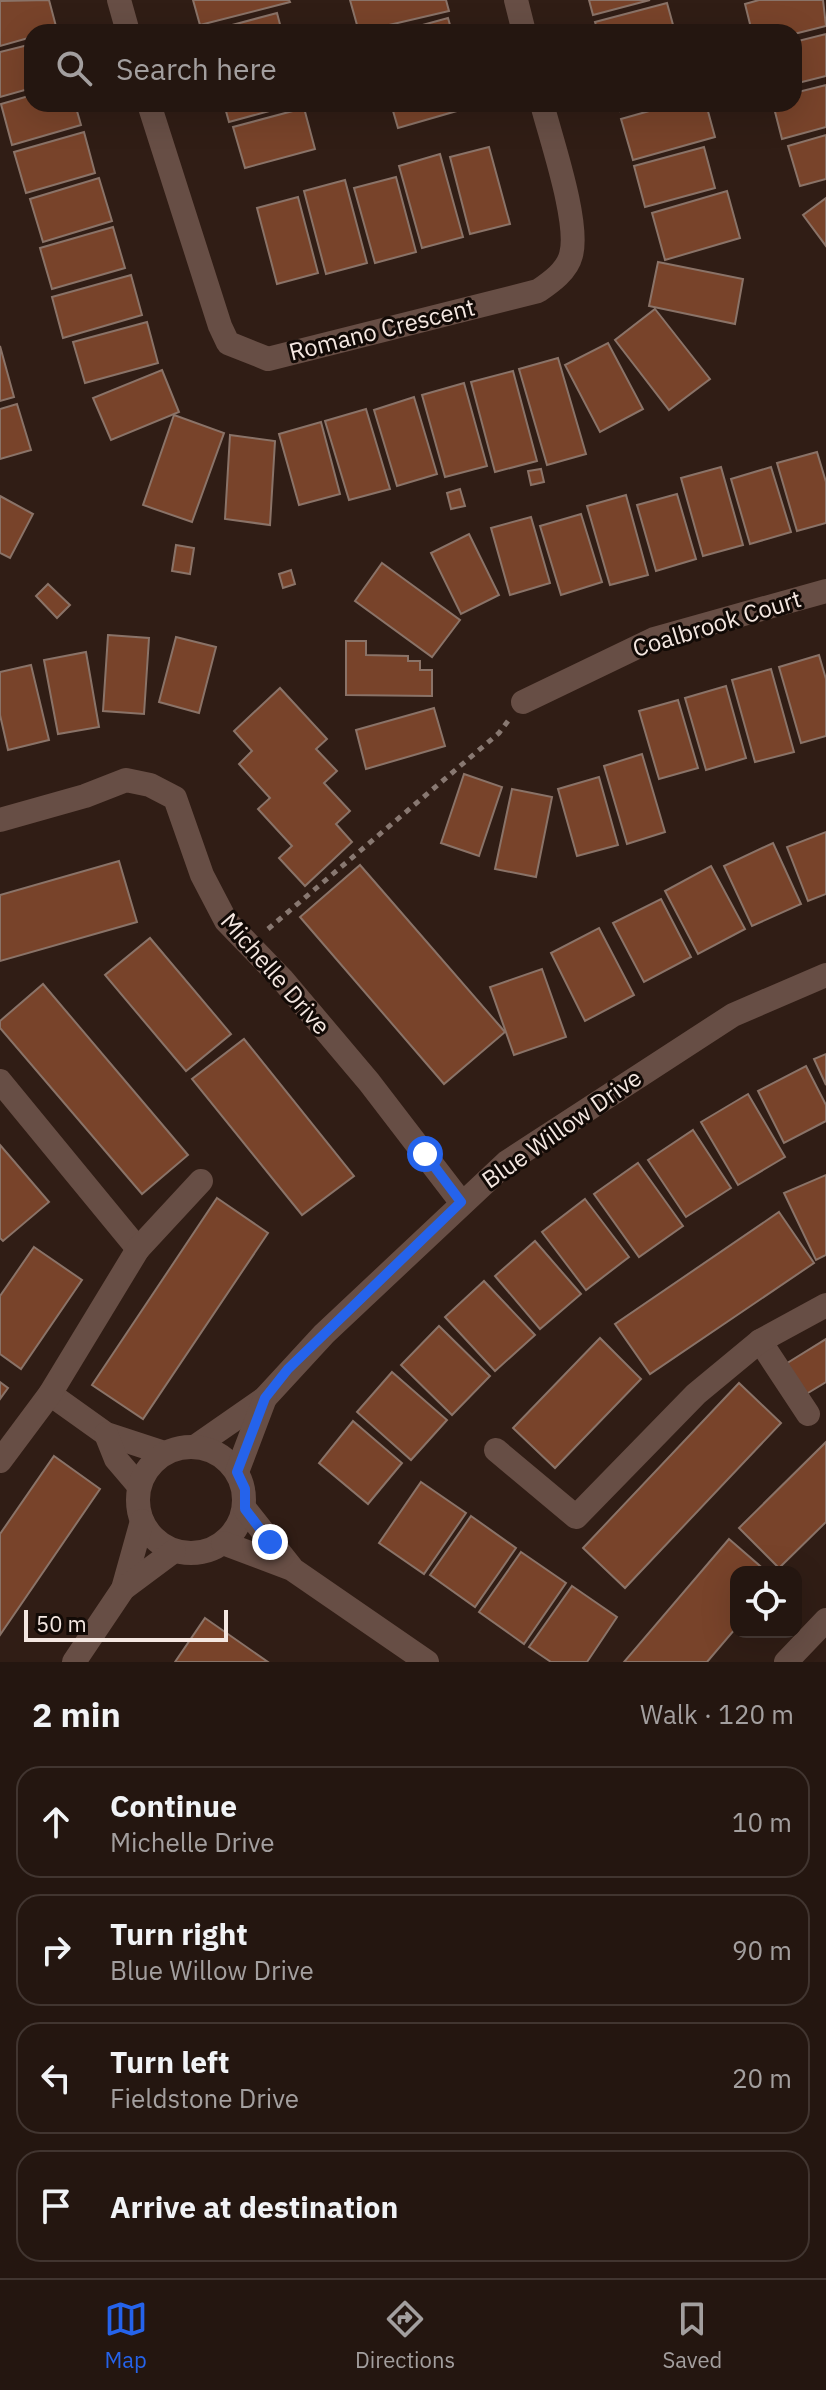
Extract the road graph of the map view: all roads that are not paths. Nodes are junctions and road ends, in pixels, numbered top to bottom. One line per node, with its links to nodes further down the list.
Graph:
1 (119, 0): 3 (street)
2 (516, 0): 4 (street)
3 (126, 24)
4 (522, 24)
5 (152, 112): 6 (street, Romano Crescent)
6 (544, 112)
7 (826, 591): 8 (street, Coalbrook Court)
8 (523, 702)
9 (0, 820): 13 (street, Michelle Drive)
10 (826, 975): 13 (street, Blue Willow Drive)
11 (0, 1081): 14 (street)
12 (201, 1181): 14 (street)
13 (461, 1202): 18 (street, Blue Willow Drive)
14 (138, 1249): 17 (street)
15 (826, 1305): 16 (street)
16 (760, 1341): 19 (street); 22 (street)
17 (50, 1394): 20 (street); 24 (street)
18 (265, 1398): 21 (street, Blue Willow Drive); 25 (street, Blue Willow Drive)
19 (808, 1414)
20 (106, 1434): 23 (street); 26 (street)
21 (196, 1446): 23 (street); 25 (street)
22 (496, 1450)
23 (164, 1453): 26 (street)
24 (0, 1461)
25 (237, 1472): 27 (street)
26 (139, 1486): 28 (street)
27 (245, 1509): 29 (street); 31 (street)
28 (142, 1521): 30 (street); 32 (street)
29 (223, 1543): 30 (street); 31 (street)
30 (174, 1551): 32 (street)
31 (292, 1569): 34 (street)
32 (123, 1589): 35 (street)
33 (826, 1620): 36 (street)
34 (420, 1660)
35 (74, 1662)
36 (786, 1662)

